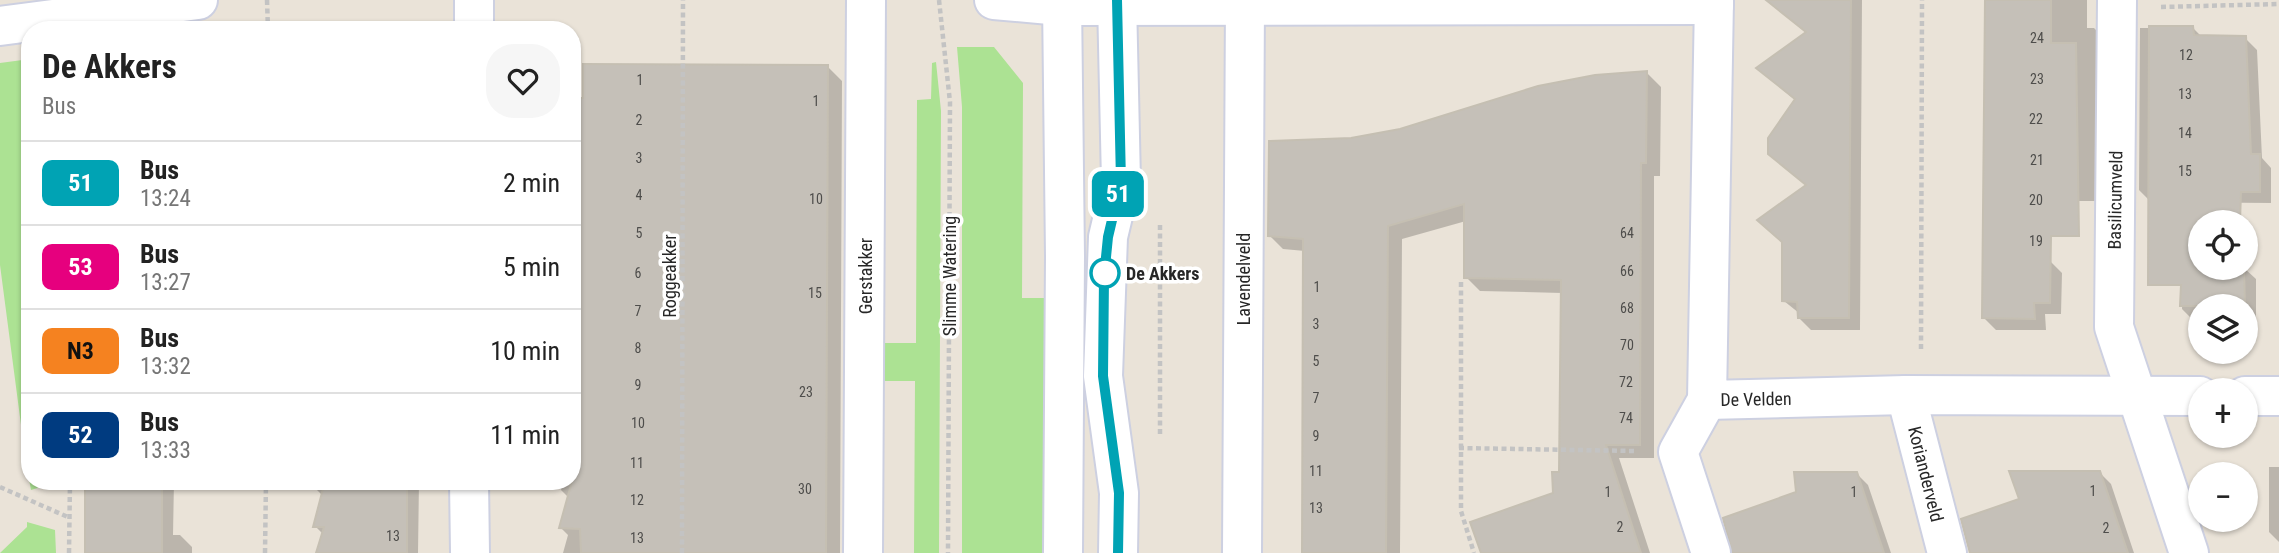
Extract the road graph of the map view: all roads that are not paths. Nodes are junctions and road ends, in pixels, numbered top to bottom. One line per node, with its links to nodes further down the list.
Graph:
1 (198, 0): 10 (street)
2 (474, 0): 11 (street)
3 (866, 0): 22 (street, Gerstakker)
4 (994, 0): 6 (street)
5 (1714, 2): 8 (street, De Velden); 19 (street, De Velden)
6 (1061, 3): 7 (street, De Velden); 23 (street)
7 (1117, 3): 8 (street, De Velden); 24 (street)
8 (1245, 3): 25 (street, Lavendelveld)
9 (2118, 4): 15 (street, Basilicumveld)
10 (38, 21)
11 (474, 21)
12 (21, 23): 13 (street)
13 (0, 26)
14 (1914, 395): 15 (street, De Velden); 19 (street, De Velden); 27 (street, Korianderveld)
15 (2136, 396): 16 (street, De Velden); 28 (street, Basilicumveld)
16 (2188, 396)
17 (2258, 396): 18 (street)
18 (2279, 396)
19 (1707, 400): 26 (street)
20 (469, 490): 21 (street)
21 (470, 553)
22 (863, 553)
23 (1063, 553)
24 (1118, 553)
25 (1242, 553)
26 (1711, 553)
27 (1947, 553)
28 (2189, 553)

